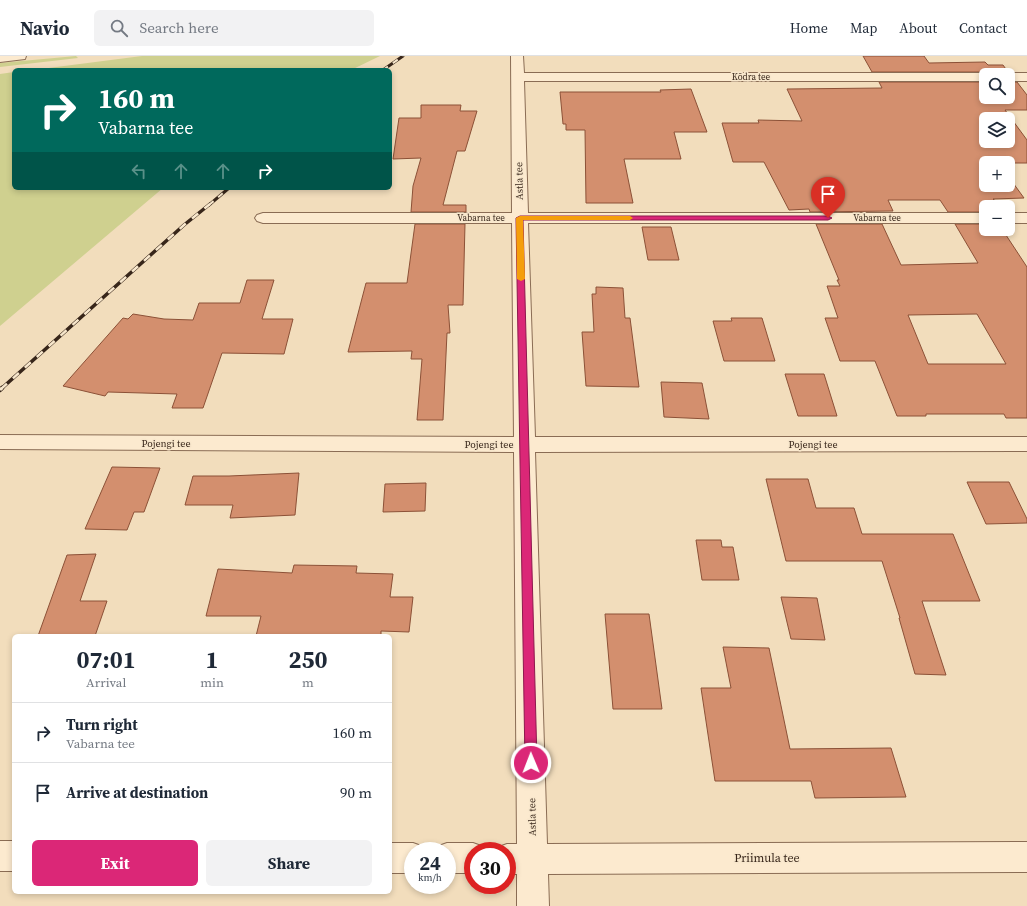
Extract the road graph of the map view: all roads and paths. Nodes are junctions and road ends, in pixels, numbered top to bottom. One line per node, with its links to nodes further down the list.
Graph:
1 (20, 56): 2 (street)
2 (0, 58)
3 (517, 66): 4 (street, Kõdra tee); 8 (street, Astla tee)
4 (979, 77)
5 (1015, 77): 6 (street)
6 (1027, 77)
7 (263, 218): 8 (street, Vabarna tee)
8 (520, 218): 9 (street, Vabarna tee); 14 (street, Astla tee)
9 (979, 218)
10 (1015, 218): 11 (street)
11 (1027, 218)
12 (0, 442): 14 (street, Pojengi tee)
13 (1027, 444): 14 (street, Pojengi tee)
14 (524, 445): 20 (street, Astla tee)
15 (0, 856): 16 (street)
16 (12, 856)
17 (1027, 857): 20 (street, Priimula tee)
18 (392, 858): 19 (street)
19 (404, 858)
20 (520, 859): 21 (street, Astla tee)
21 (533, 906)

